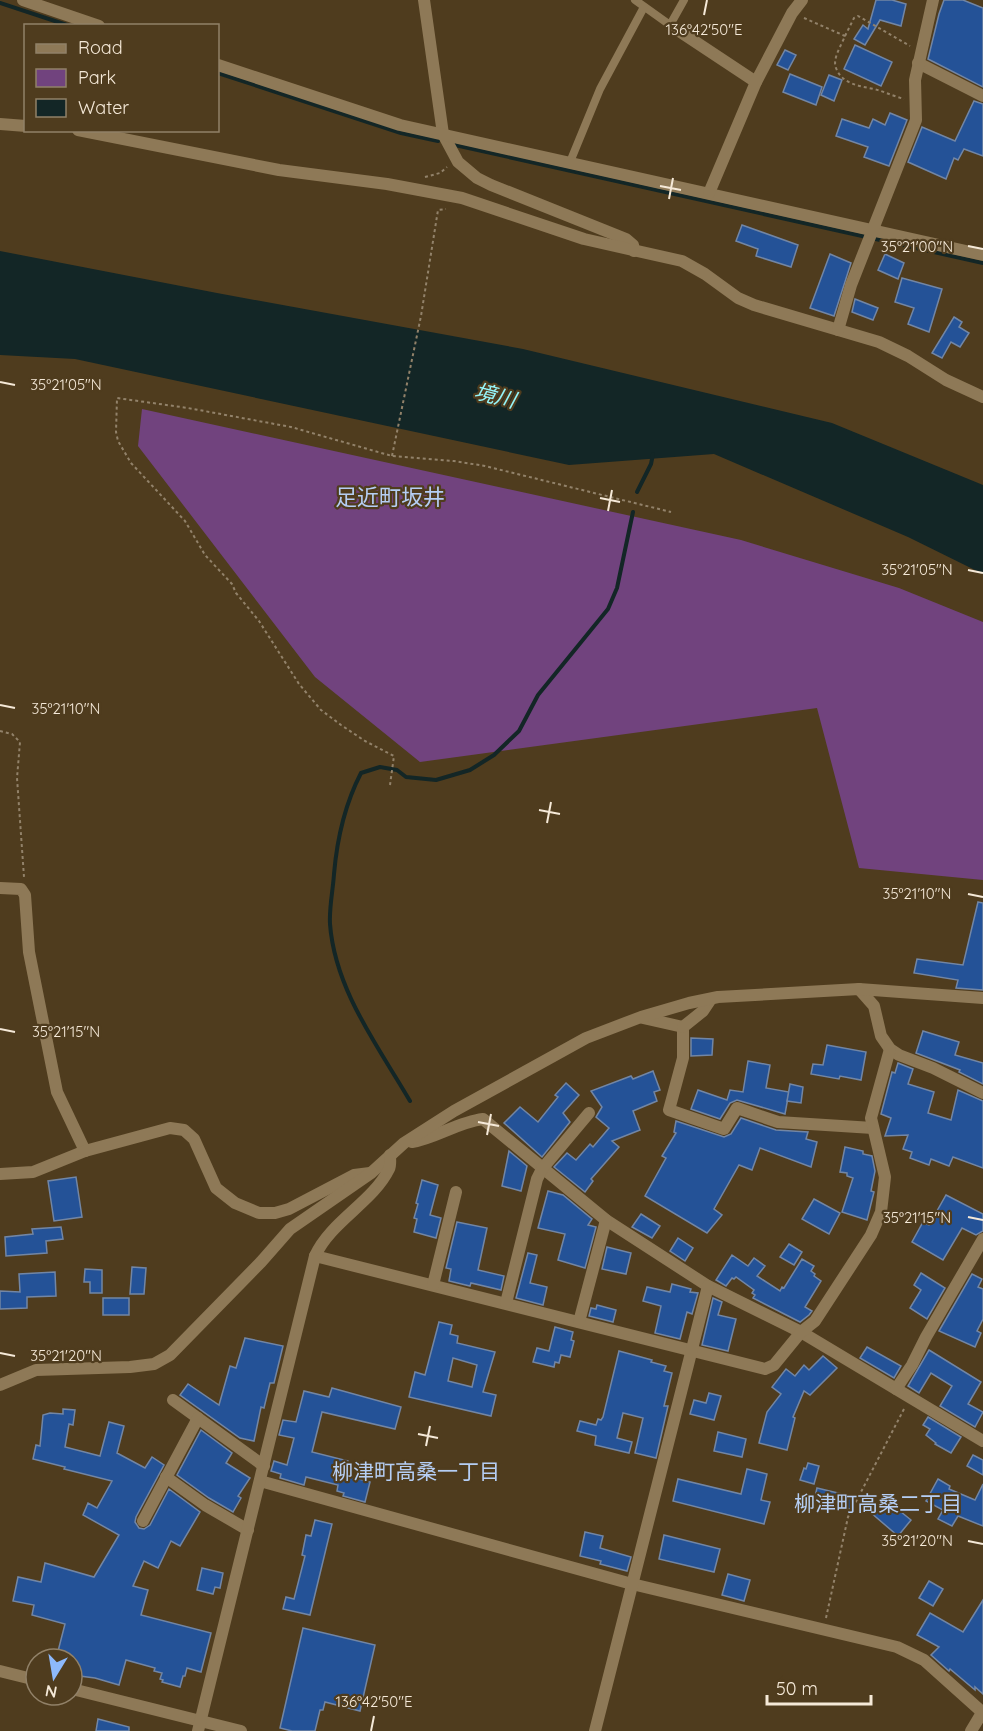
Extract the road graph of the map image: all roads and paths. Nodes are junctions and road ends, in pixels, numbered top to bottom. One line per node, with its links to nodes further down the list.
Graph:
1 (22, 0): 9 (street)
2 (424, 0): 20 (street)
3 (635, 0): 7 (lane)
4 (684, 0): 10 (lane)
5 (802, 0): 8 (street)
6 (933, 0): 12 (street)
7 (644, 7): 10 (lane); 21 (lane)
8 (792, 13): 11 (path); 14 (street)
9 (93, 24)
10 (670, 25): 14 (street)
11 (845, 36): 12 (path); 16 (path)
12 (919, 58): 15 (street); 16 (street)
13 (219, 65): 20 (street)
14 (756, 82): 22 (street)
15 (983, 96)
16 (915, 102): 24 (street)
17 (0, 124): 18 (street)
18 (24, 126)
19 (88, 132): 25 (street)
20 (443, 134): 21 (street); 25 (street)
21 (570, 162): 22 (street)
22 (709, 193): 24 (street)
23 (453, 210): 29 (path)
24 (871, 235): 26 (street); 27 (street)
25 (634, 251): 27 (street)
26 (983, 255)
27 (838, 330): 28 (street)
28 (983, 397)
29 (392, 456): 30 (path); 32 (path)
30 (671, 512)
31 (0, 731): 34 (path)
32 (390, 785)
33 (0, 888): 34 (street)
34 (21, 889): 45 (street)
35 (859, 989): 36 (street); 37 (street); 40 (street)
36 (983, 998)
37 (711, 999): 38 (street); 39 (street)
38 (641, 1017): 39 (street); 44 (street)
39 (682, 1027): 43 (street)
40 (890, 1049): 41 (street); 43 (street)
41 (983, 1093)
42 (589, 1113): 47 (street)
43 (873, 1128): 58 (street)
44 (405, 1143): 46 (street); 47 (street)
45 (85, 1151): 48 (street); 49 (street)
46 (390, 1155): 48 (street); 53 (street)
47 (542, 1169): 51 (street); 56 (street)
48 (371, 1173): 60 (street)
49 (0, 1174)
50 (456, 1192): 54 (street)
51 (606, 1220): 55 (street); 57 (street)
52 (983, 1239): 61 (street)
53 (315, 1256): 54 (street); 66 (street)
54 (433, 1285): 56 (street)
55 (708, 1286): 58 (street); 59 (street)
56 (506, 1303): 57 (street)
57 (579, 1323): 59 (street)
58 (801, 1332): 59 (street); 61 (street)
59 (691, 1350): 71 (street)
60 (0, 1385)
61 (896, 1389): 62 (street)
62 (910, 1397): 65 (street); 72 (path)
63 (173, 1400): 64 (street)
64 (198, 1418): 66 (street); 67 (street)
65 (983, 1442)
66 (264, 1466): 68 (street)
67 (166, 1476): 69 (street); 70 (street)
68 (260, 1481): 70 (street); 71 (street)
69 (143, 1521)
70 (248, 1530): 77 (street)
71 (632, 1584): 72 (street); 79 (street)
72 (824, 1630): 76 (street)
73 (0, 1671): 74 (street)
74 (24, 1677)
75 (84, 1692): 77 (street)
76 (983, 1712): 80 (street)
77 (199, 1726): 78 (street)
78 (241, 1731)
79 (594, 1731)
80 (971, 1731)

